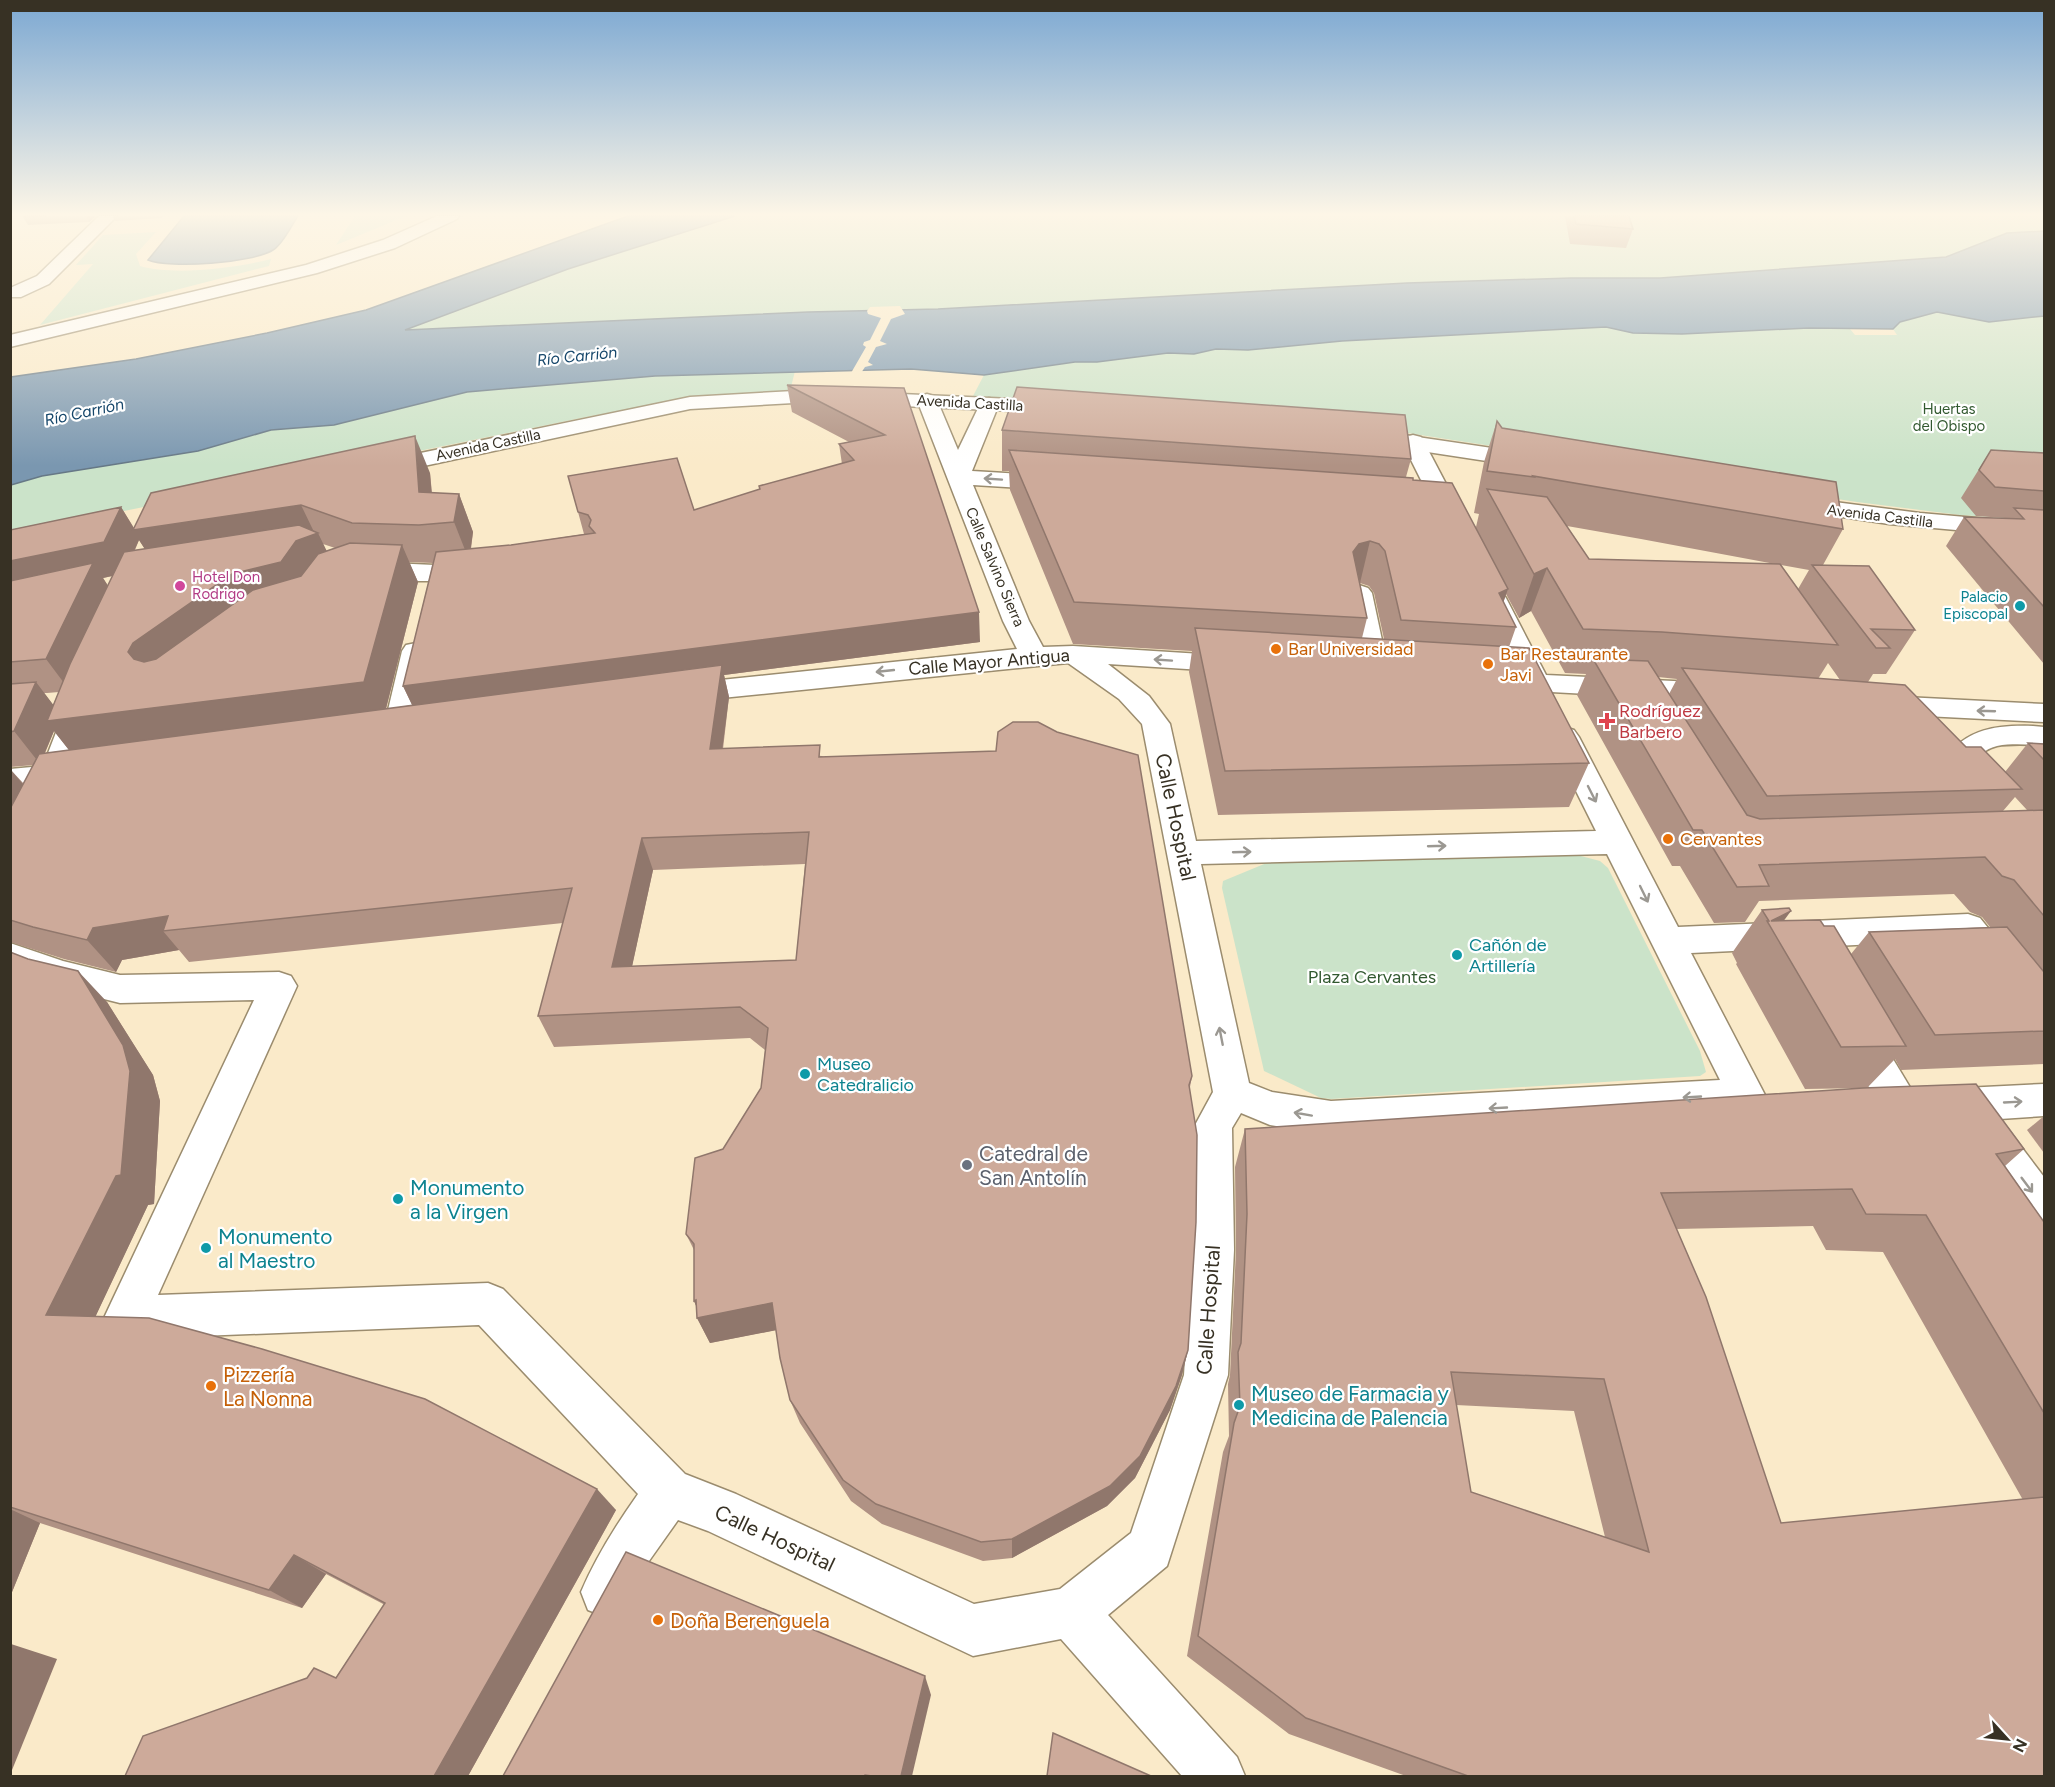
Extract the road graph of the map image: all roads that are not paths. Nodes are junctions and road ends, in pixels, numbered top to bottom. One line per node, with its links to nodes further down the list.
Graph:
1 (31, 299): 3 (main road)
2 (176, 299): 4 (main road)
3 (28, 308)
4 (10, 341)
5 (927, 400): 6 (main road, Avenida Castilla); 11 (main road, Avenida Castilla); 12 (main road, Calle Salvino Sierra)
6 (989, 404): 7 (main road, Avenida Castilla); 12 (main road)
7 (1074, 408)
8 (1346, 434): 9 (main road)
9 (1413, 442): 10 (main road); 15 (main road)
10 (1550, 464)
11 (359, 473)
12 (958, 477): 13 (main road, one-way to 12); 23 (main road, Calle Salvino Sierra)
13 (1080, 485)
14 (1776, 501): 16 (main road, Avenida Castilla)
15 (1453, 521)
16 (2044, 531)
17 (499, 567): 18 (main road)
18 (352, 570)
19 (1483, 579): 27 (main road)
20 (1359, 593): 25 (main road)
21 (421, 630): 36 (main road)
22 (1073, 654): 23 (main road, Calle Mayor Antigua); 24 (main road, Calle Mayor Antigua, one-way to 22); 43 (main road, Calle Hospital)
23 (1034, 656): 31 (main road, Calle Mayor Antigua, one-way to 31)
24 (1258, 666)
25 (1374, 673)
26 (1478, 679): 27 (main road)
27 (1536, 683): 28 (main road); 41 (main road, one-way to 41)
28 (1641, 687): 30 (main road); 35 (main road)
29 (77, 694): 39 (main road)
30 (1744, 694)
31 (651, 697)
32 (1856, 703): 33 (main road)
33 (1909, 708): 34 (main road, one-way to 33); 37 (main road)
34 (2044, 713)
35 (1660, 718)
36 (397, 731)
37 (2044, 736)
38 (97, 770): 39 (main road)
39 (53, 774): 40 (main road); 42 (main road)
40 (10, 779)
41 (1618, 842): 43 (main road, one-way to 41); 45 (main road, one-way to 45)
42 (10, 851)
43 (1184, 853): 50 (main road, Calle Hospital, one-way to 43)
44 (1801, 934): 45 (main road); 47 (main road); 49 (main road)
45 (1667, 940): 50 (main road, one-way to 50)
46 (10, 956): 54 (main road)
47 (1818, 965)
48 (1842, 1005): 52 (main road)
49 (2044, 1023)
50 (1232, 1094): 55 (main road, Calle Hospital)
51 (2044, 1100): 52 (main road, one-way to 51)
52 (1967, 1104): 53 (main road, one-way to 53)
53 (2044, 1209)
54 (669, 1492): 55 (main road, Calle Hospital); 56 (main road)
55 (1071, 1612): 57 (main road)
56 (582, 1635)
57 (1218, 1776)

